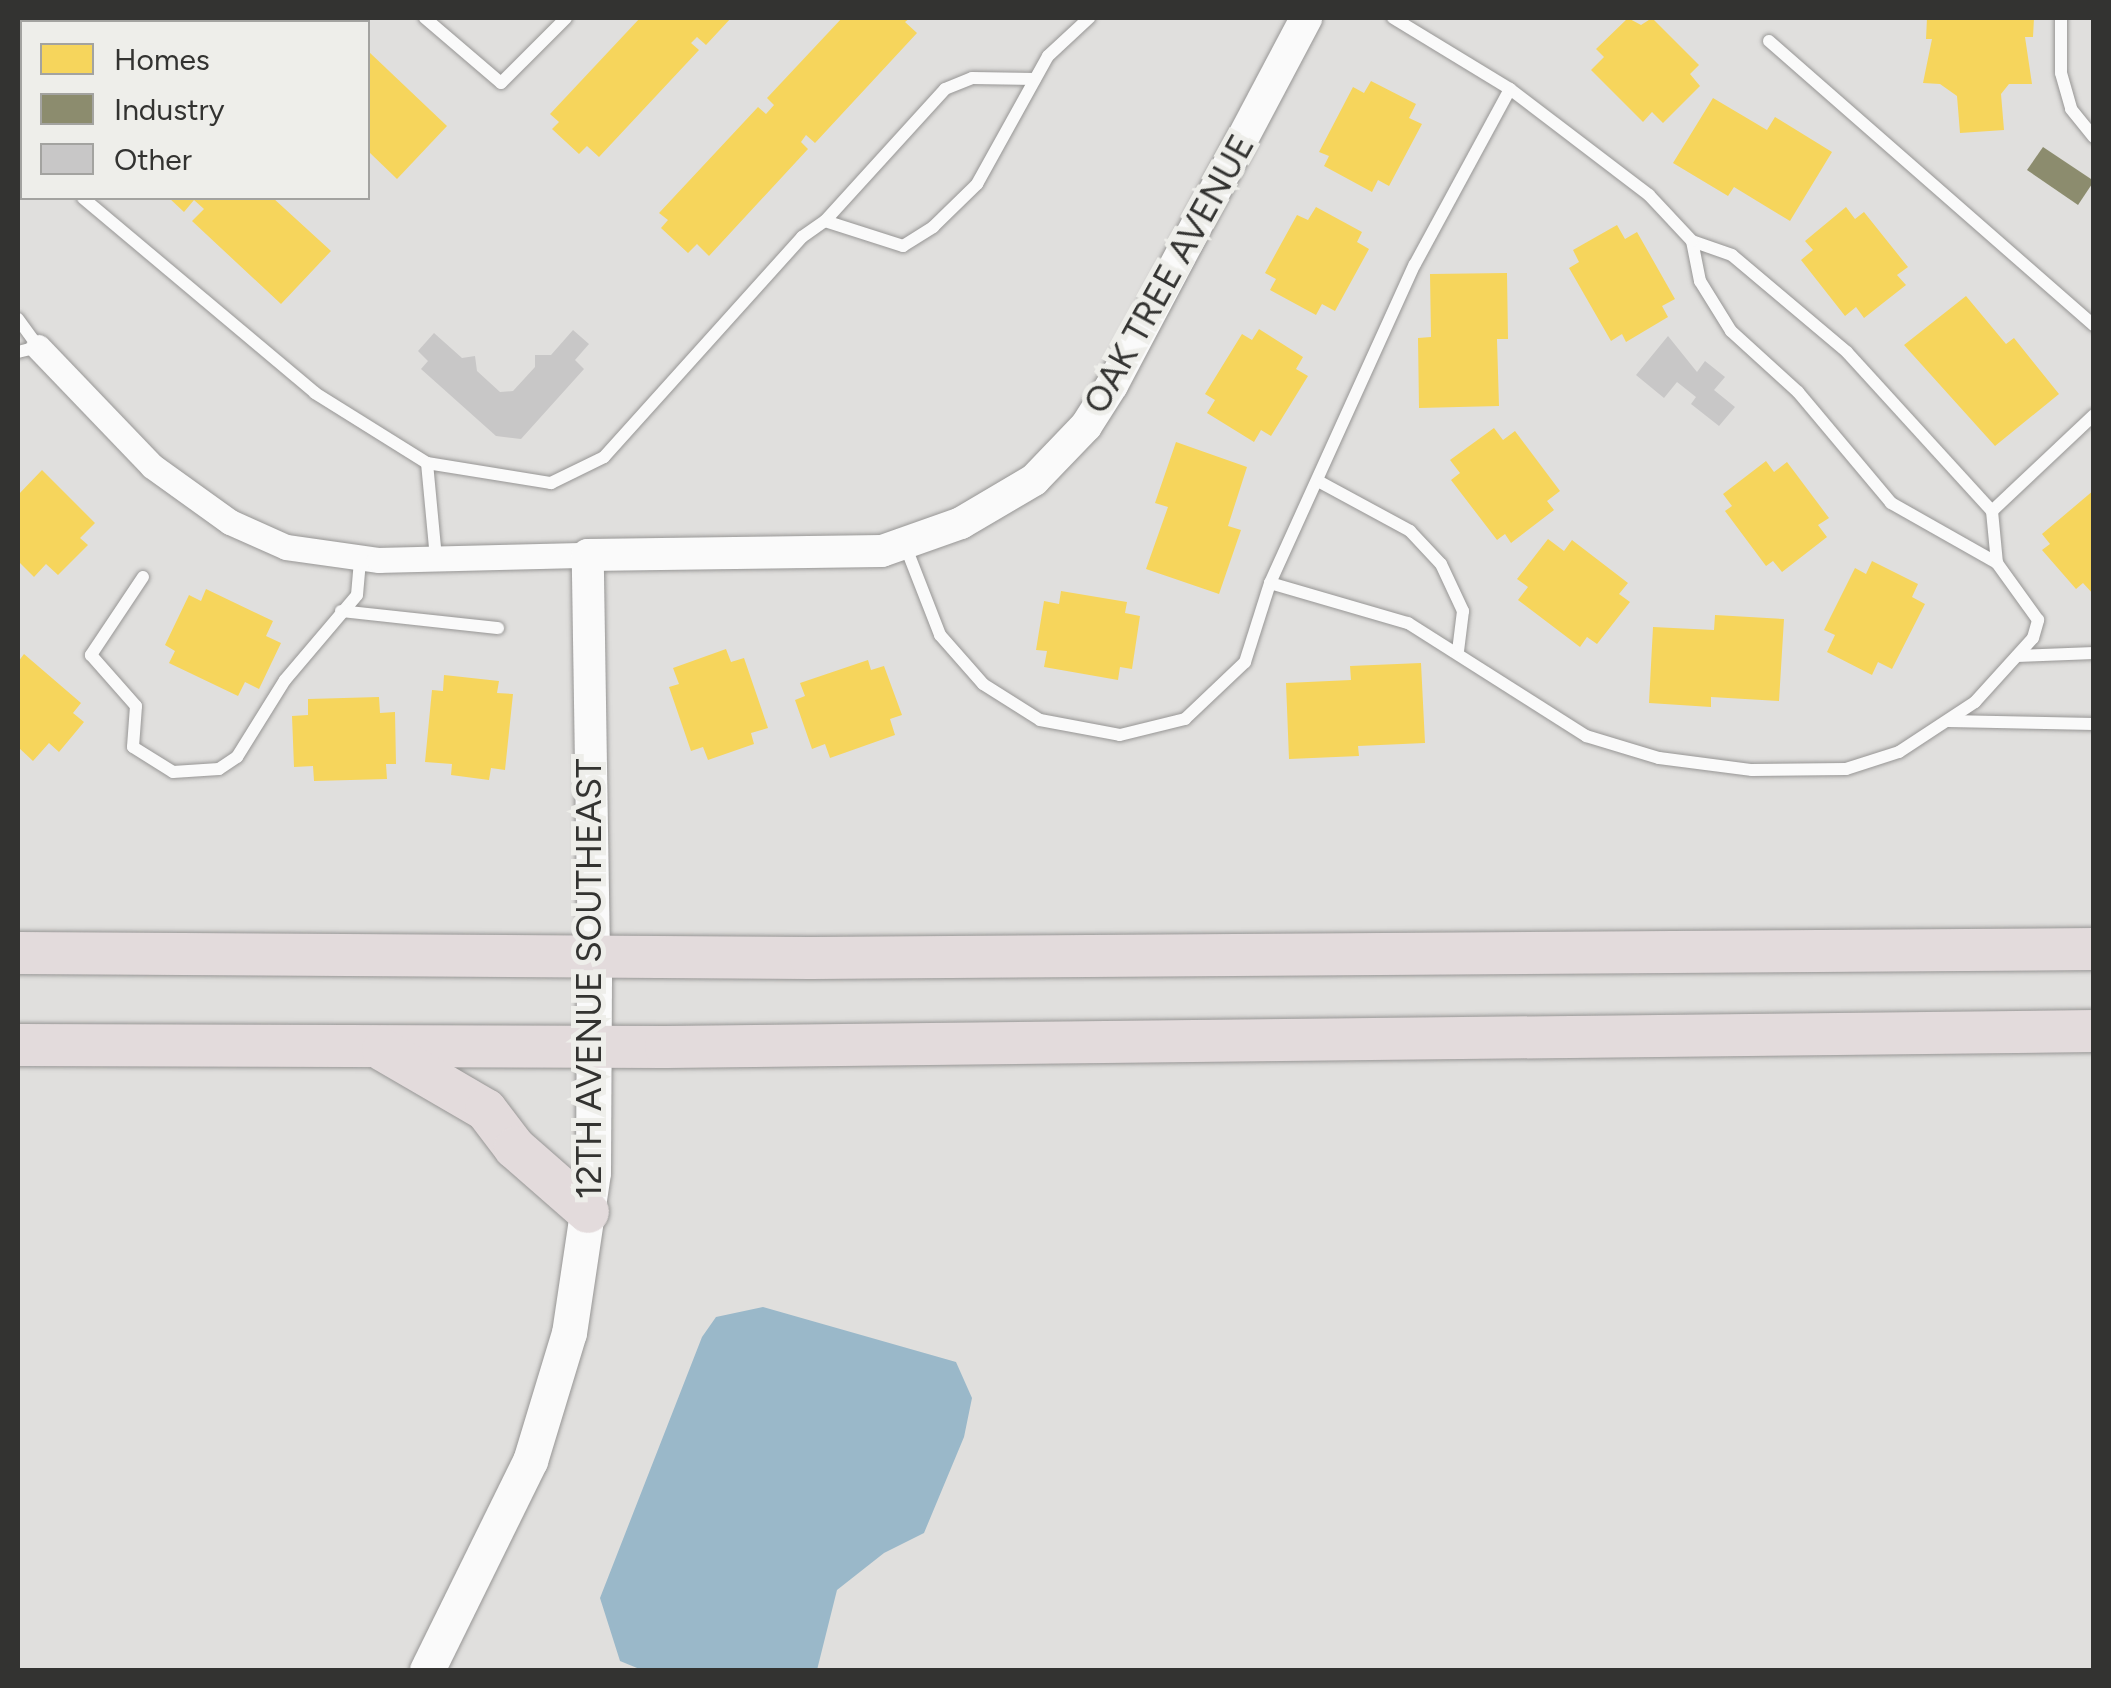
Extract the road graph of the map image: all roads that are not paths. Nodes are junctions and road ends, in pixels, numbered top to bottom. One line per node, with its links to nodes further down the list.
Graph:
1 (566, 18): 6 (lane)
2 (1089, 18): 8 (lane)
3 (1306, 18): 22 (street, OAK TREE AVENUE)
4 (1393, 18): 9 (lane)
5 (2060, 18): 10 (lane)
6 (435, 21)
7 (1769, 40): 16 (lane)
8 (1036, 78): 13 (lane); 13 (lane)
9 (1510, 89): 14 (lane); 20 (lane)
10 (2088, 124): 11 (lane)
11 (2094, 137)
12 (85, 200): 19 (lane)
13 (825, 221): 19 (lane)
14 (1692, 240): 21 (lane); 26 (lane)
15 (18, 319): 17 (lane)
16 (2094, 326)
17 (24, 343): 24 (street)
18 (2094, 414): 21 (lane)
19 (427, 463): 25 (lane)
20 (1318, 481): 28 (lane); 31 (lane)
21 (1992, 511): 26 (lane)
22 (905, 545): 23 (street, OAK TREE AVENUE); 28 (lane)
23 (588, 555): 25 (street); 38 (street, 12TH AVENUE SOUTHEAST)
24 (360, 559): 25 (street); 29 (lane)
25 (436, 559)
26 (1998, 563): 33 (lane)
27 (143, 577): 29 (lane)
28 (1270, 583): 31 (lane)
29 (341, 611): 30 (lane)
30 (498, 628)
31 (1458, 650): 34 (lane)
32 (2094, 653): 33 (lane)
33 (2016, 656): 34 (lane)
34 (1946, 721): 35 (lane)
35 (2094, 724)
36 (2094, 949): 38 (highway)
37 (18, 954): 38 (highway)
38 (594, 958): 42 (main road, 12TH AVENUE SOUTHEAST)
39 (2094, 1032): 42 (highway)
40 (18, 1045): 41 (highway)
41 (374, 1046): 42 (highway); 43 (highway)
42 (594, 1047): 43 (main road, 12TH AVENUE SOUTHEAST)
43 (588, 1212): 44 (main road, 12TH AVENUE SOUTHEAST)
44 (428, 1670)

